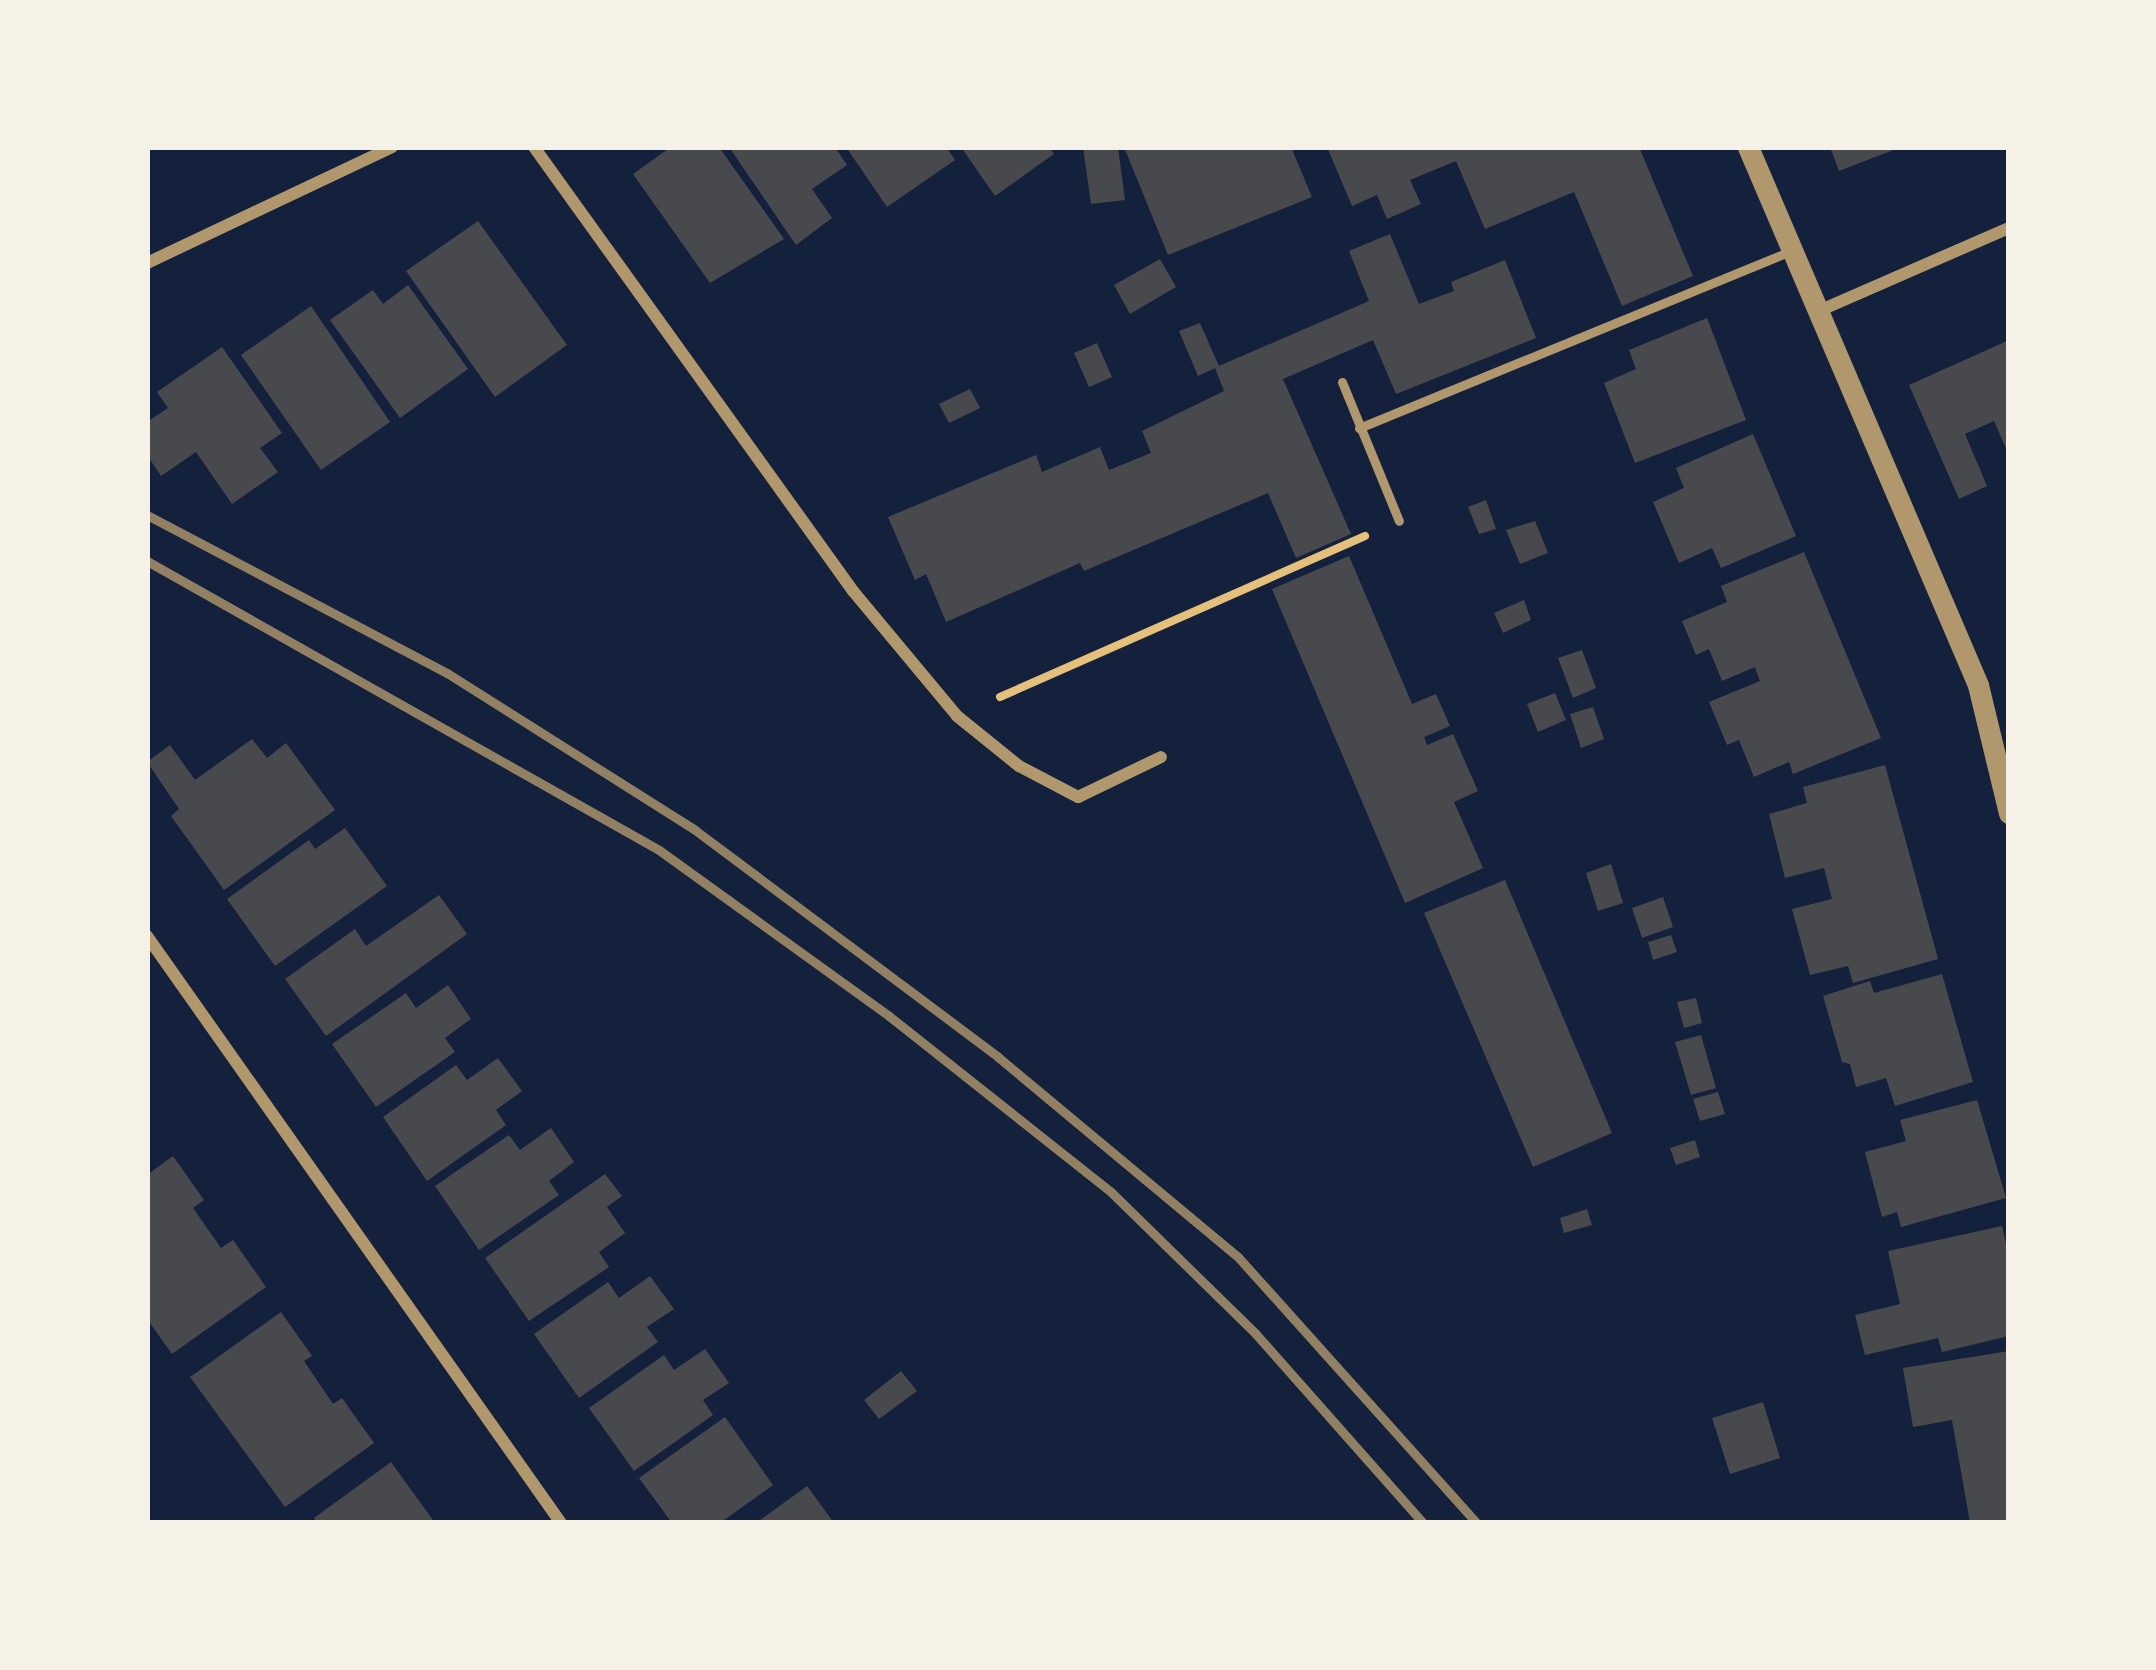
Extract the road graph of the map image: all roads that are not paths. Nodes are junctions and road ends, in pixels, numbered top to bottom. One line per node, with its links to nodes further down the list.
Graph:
1 (392, 147): 6 (street)
2 (534, 147): 11 (street)
3 (1748, 147): 5 (street)
4 (2009, 227): 7 (street)
5 (1794, 250): 7 (street); 9 (lane)
6 (147, 263)
7 (1821, 310): 12 (street)
8 (1342, 382): 9 (lane)
9 (1359, 428): 10 (lane)
10 (1400, 521)
11 (1161, 757)
12 (2009, 813)
13 (147, 936): 14 (street)
14 (561, 1523)

